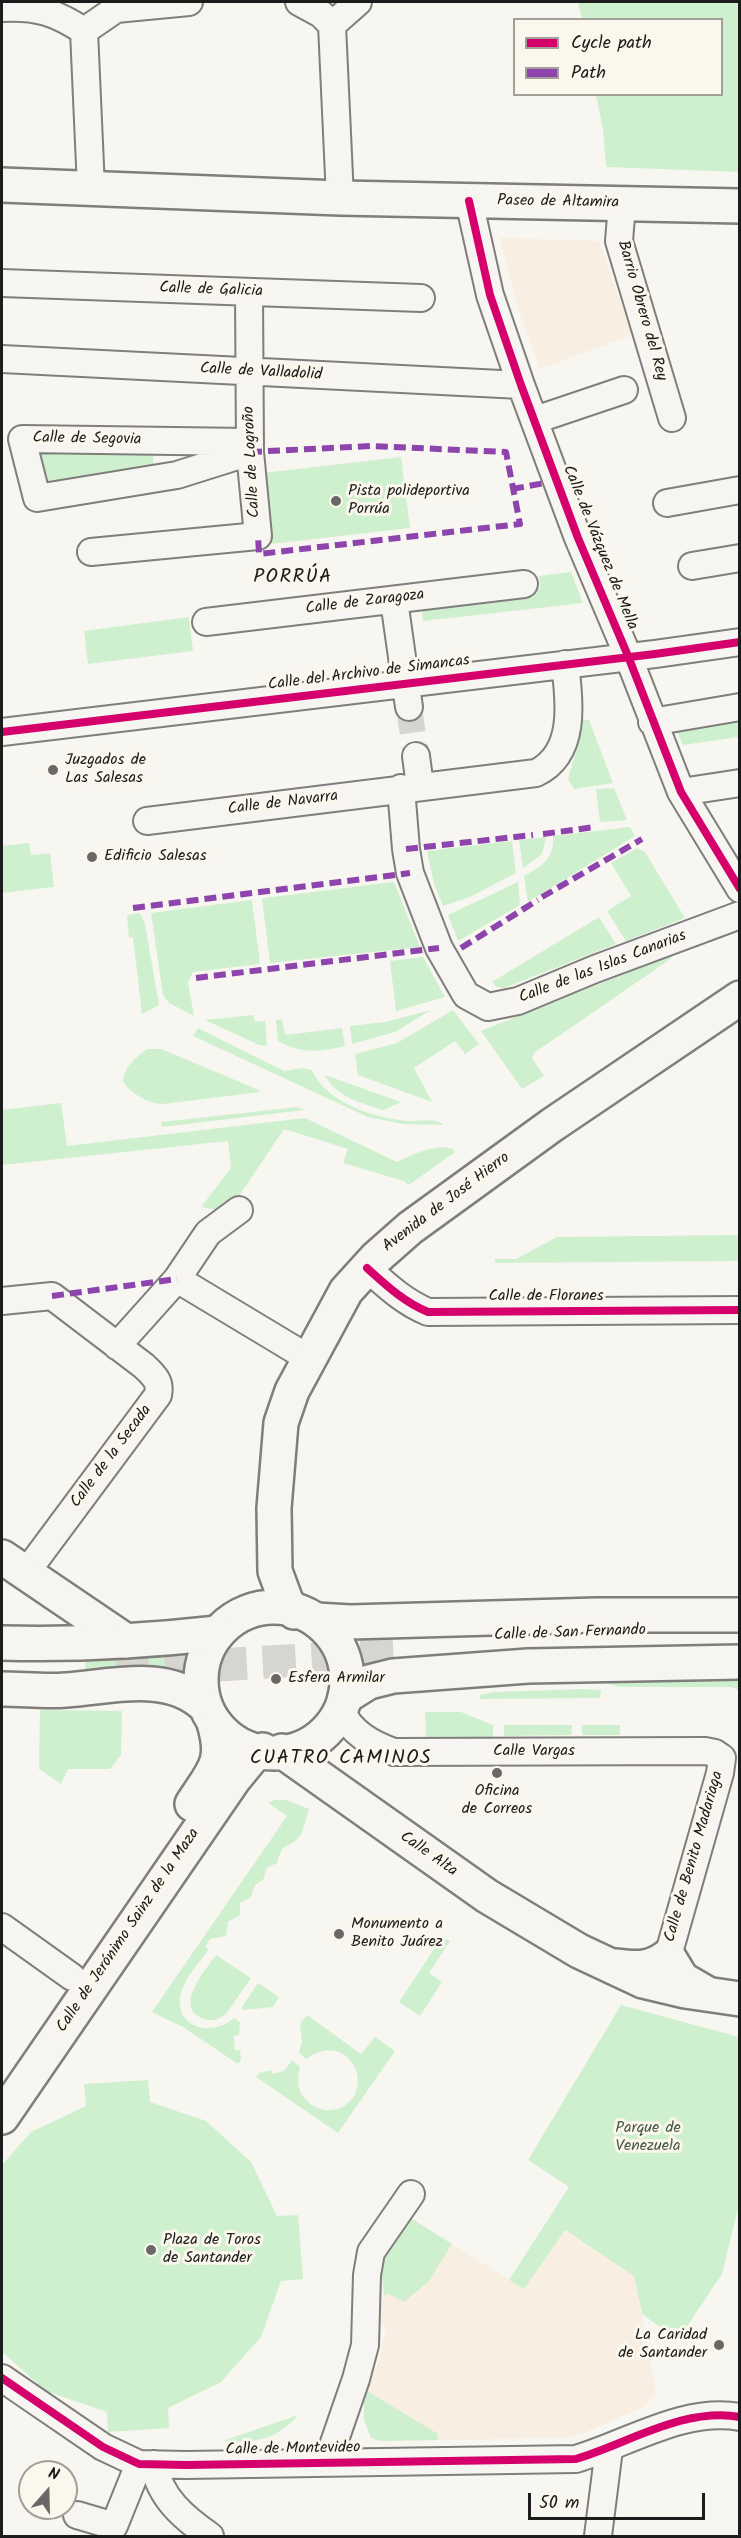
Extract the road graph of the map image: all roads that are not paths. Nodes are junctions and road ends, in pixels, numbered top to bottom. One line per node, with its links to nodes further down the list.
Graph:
1 (189, 2): 6 (street)
2 (299, 2): 5 (street)
3 (358, 2): 5 (street)
4 (2, 8): 6 (street)
5 (332, 25): 9 (street)
6 (84, 31): 8 (street)
7 (2, 185): 8 (main road, Paseo de Altamira)
8 (91, 188): 9 (main road, Paseo de Altamira)
9 (340, 198): 10 (main road, Paseo de Altamira)
10 (470, 201): 11 (main road, Paseo de Altamira); 18 (street, Calle de Vázquez de Mella)
11 (622, 204): 12 (main road, Paseo de Altamira); 20 (street, Barrio Obrero del Rey)
12 (740, 206)
13 (2, 283): 14 (street, Calle de Galicia)
14 (249, 292): 15 (street, Calle de Galicia); 17 (street, Calle de Logroño)
15 (421, 298)
16 (2, 359): 17 (street, Calle de Valladolid)
17 (250, 372): 18 (street, Calle de Valladolid); 22 (street, Calle de Logroño)
18 (521, 385): 21 (street, Calle de Vázquez de Mella)
19 (624, 390): 21 (street)
20 (672, 418)
21 (535, 420): 32 (street, Calle de Vázquez de Mella)
22 (250, 447): 22 (street, Calle de Segovia); 25 (street, Calle de Logroño)
23 (740, 490): 24 (street)
24 (667, 503)
25 (92, 552)
26 (740, 558): 27 (street)
27 (692, 566)
28 (524, 584): 29 (street, Calle de Zaragoza)
29 (394, 600): 30 (street, Calle de Zaragoza); 34 (street, Calle del Archivo de Simancas)
30 (206, 622)
31 (740, 642): 32 (street, Calle del Archivo de Simancas)
32 (628, 656): 33 (street, Calle del Archivo de Simancas); 36 (street, Calle de Vázquez de Mella)
33 (565, 664): 34 (street, Calle del Archivo de Simancas); 40 (street, Calle de Navarra)
34 (407, 695): 37 (street, Calle del Archivo de Simancas)
35 (740, 707): 36 (street)
36 (652, 722): 41 (street, Calle de Vázquez de Mella)
37 (2, 732)
38 (416, 756): 40 (street)
39 (740, 783): 41 (street)
40 (410, 787): 42 (street, Calle de Navarra); 44 (street, Calle de las Islas Canarias)
41 (681, 792): 43 (street, Calle de Vázquez de Mella)
42 (147, 821)
43 (740, 889)
44 (740, 915)
45 (740, 998): 47 (main road, Avenida de José Hierro)
46 (239, 1210): 48 (street)
47 (367, 1268): 50 (street, Calle de Floranes); 52 (main road, Avenida de José Hierro)
48 (186, 1285): 51 (street); 52 (street)
49 (6, 1307): 51 (street, Calle de la Secada)
50 (740, 1310)
51 (117, 1346): 53 (street, Calle de la Secada)
52 (310, 1359): 54 (main road, Avenida de José Hierro)
53 (13, 1565): 60 (main road)
54 (275, 1571): 55 (main road, Avenida de José Hierro); 57 (main road, Avenida de José Hierro)
55 (252, 1610): 57 (main road); 59 (main road)
56 (740, 1615): 57 (main road)
57 (305, 1616): 67 (main road)
58 (740, 1630): 62 (main road, Calle de San Fernando)
59 (218, 1633): 60 (main road); 68 (main road)
60 (126, 1641): 61 (main road)
61 (2, 1643)
62 (740, 1647)
63 (2, 1658): 65 (main road)
64 (740, 1662): 67 (main road)
65 (2, 1674)
66 (2, 1689): 68 (main road)
67 (343, 1704): 69 (main road); 70 (street, Calle Vargas)
68 (209, 1713): 69 (main road); 76 (main road, Calle de Jerónimo Sainz de la Maza)
69 (272, 1751): 71 (main road, Calle Alta); 72 (main road, Calle de Jerónimo Sainz de la Maza)
70 (731, 1756): 75 (street, Calle de Benito Madariaga)
71 (312, 1772): 72 (main road); 74 (main road, Calle Alta)
72 (234, 1779): 79 (main road, Calle de Jerónimo Sainz de la Maza)
73 (2, 1927): 76 (street)
74 (579, 1952): 75 (main road, Calle Alta); 77 (main road, Calle Alta)
75 (668, 1956): 77 (main road, Calle Alta)
76 (72, 1977): 78 (main road, Calle de Jerónimo Sainz de la Maza)
77 (725, 1996)
78 (2, 2083)
79 (2, 2117)
80 (411, 2194): 84 (street)
81 (2, 2378): 85 (street, Calle de Montevideo)
82 (740, 2417): 83 (street, Calle de Montevideo)
83 (609, 2449): 84 (street, Calle de Montevideo); 88 (street)
84 (327, 2463): 85 (street, Calle de Montevideo)
85 (146, 2464): 86 (street); 87 (street)
86 (78, 2515)
87 (210, 2536)
88 (598, 2536)

